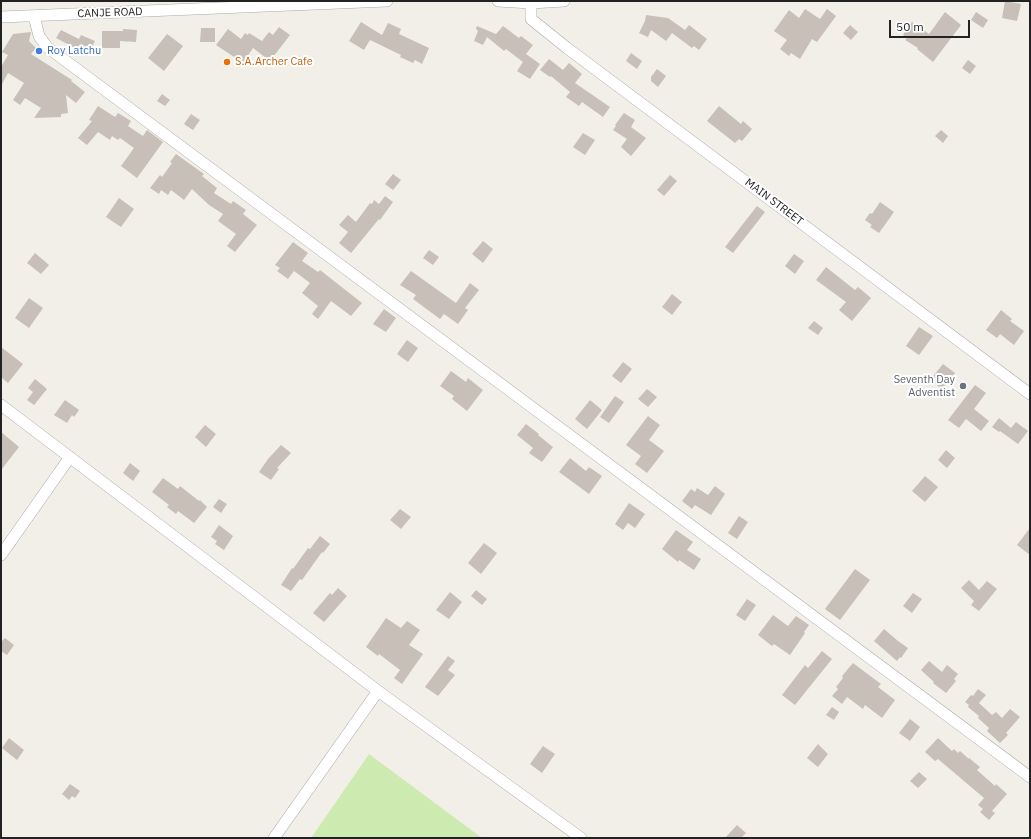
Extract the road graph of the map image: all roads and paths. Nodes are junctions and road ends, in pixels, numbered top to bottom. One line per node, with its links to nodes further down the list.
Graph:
1 (387, 1): 5 (street, CANJE ROAD)
2 (498, 1): 4 (street)
3 (564, 1): 4 (street)
4 (531, 3): 7 (street, MAIN STREET)
5 (34, 16): 6 (street, CANJE ROAD); 12 (street)
6 (1, 17)
7 (1030, 394)
8 (1, 405): 9 (street)
9 (70, 457): 10 (street); 11 (street)
10 (1, 555)
11 (378, 690): 13 (street); 14 (street)
12 (1030, 777)
13 (274, 838)
14 (581, 838)

